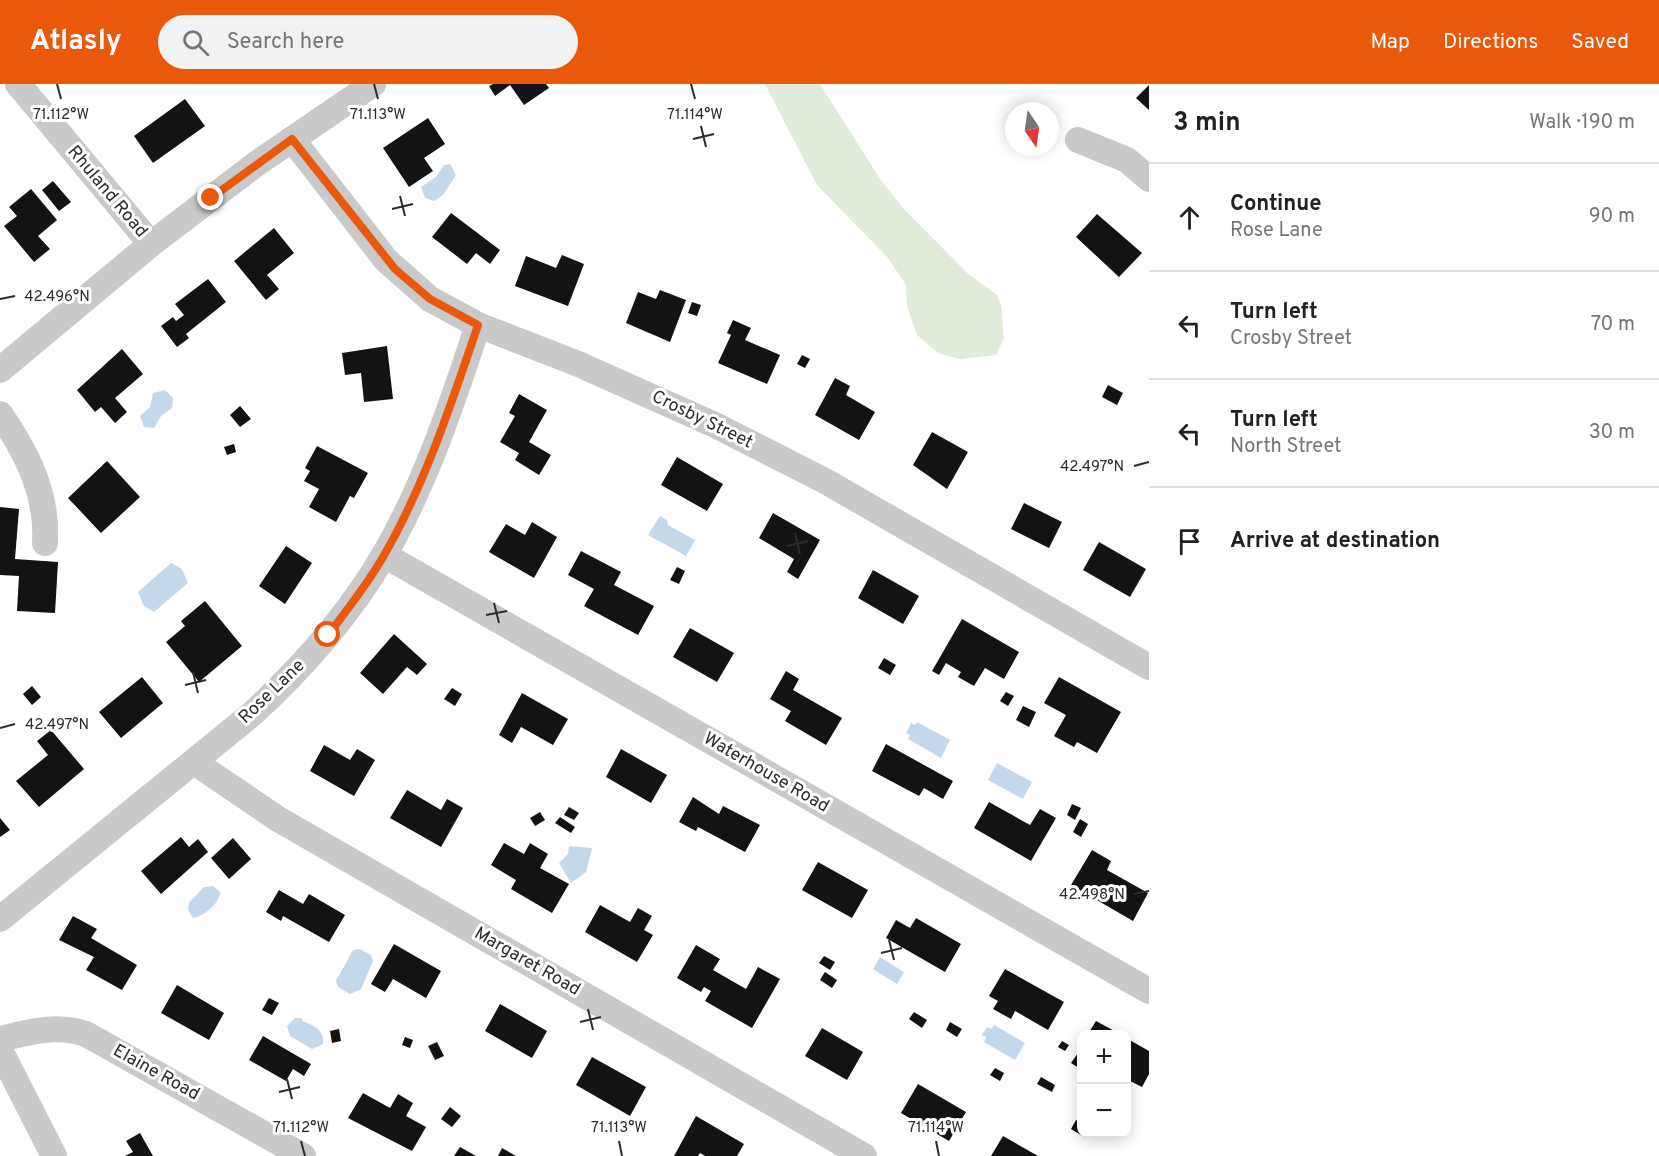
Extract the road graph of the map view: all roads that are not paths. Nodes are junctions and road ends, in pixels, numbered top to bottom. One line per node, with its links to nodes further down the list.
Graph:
1 (18, 84): 6 (street, Rhuland Road)
2 (373, 84): 3 (street)
3 (292, 139): 6 (street); 7 (street, Crosby Street)
4 (1078, 140): 5 (street)
5 (1149, 179)
6 (151, 244): 8 (street)
7 (478, 325): 11 (street, Rose Lane); 12 (street, Crosby Street)
8 (0, 370)
9 (0, 414): 10 (street)
10 (45, 543)
11 (384, 555): 13 (street, Rose Lane); 15 (street, Waterhouse Road)
12 (1149, 667)
13 (194, 762): 14 (street, Rose Lane); 20 (street, Margaret Road)
14 (0, 919)
15 (1149, 991)
16 (0, 1039): 19 (street, Elaine Road)
17 (0, 1050): 18 (street)
18 (54, 1156)
19 (303, 1156)
20 (864, 1156)

